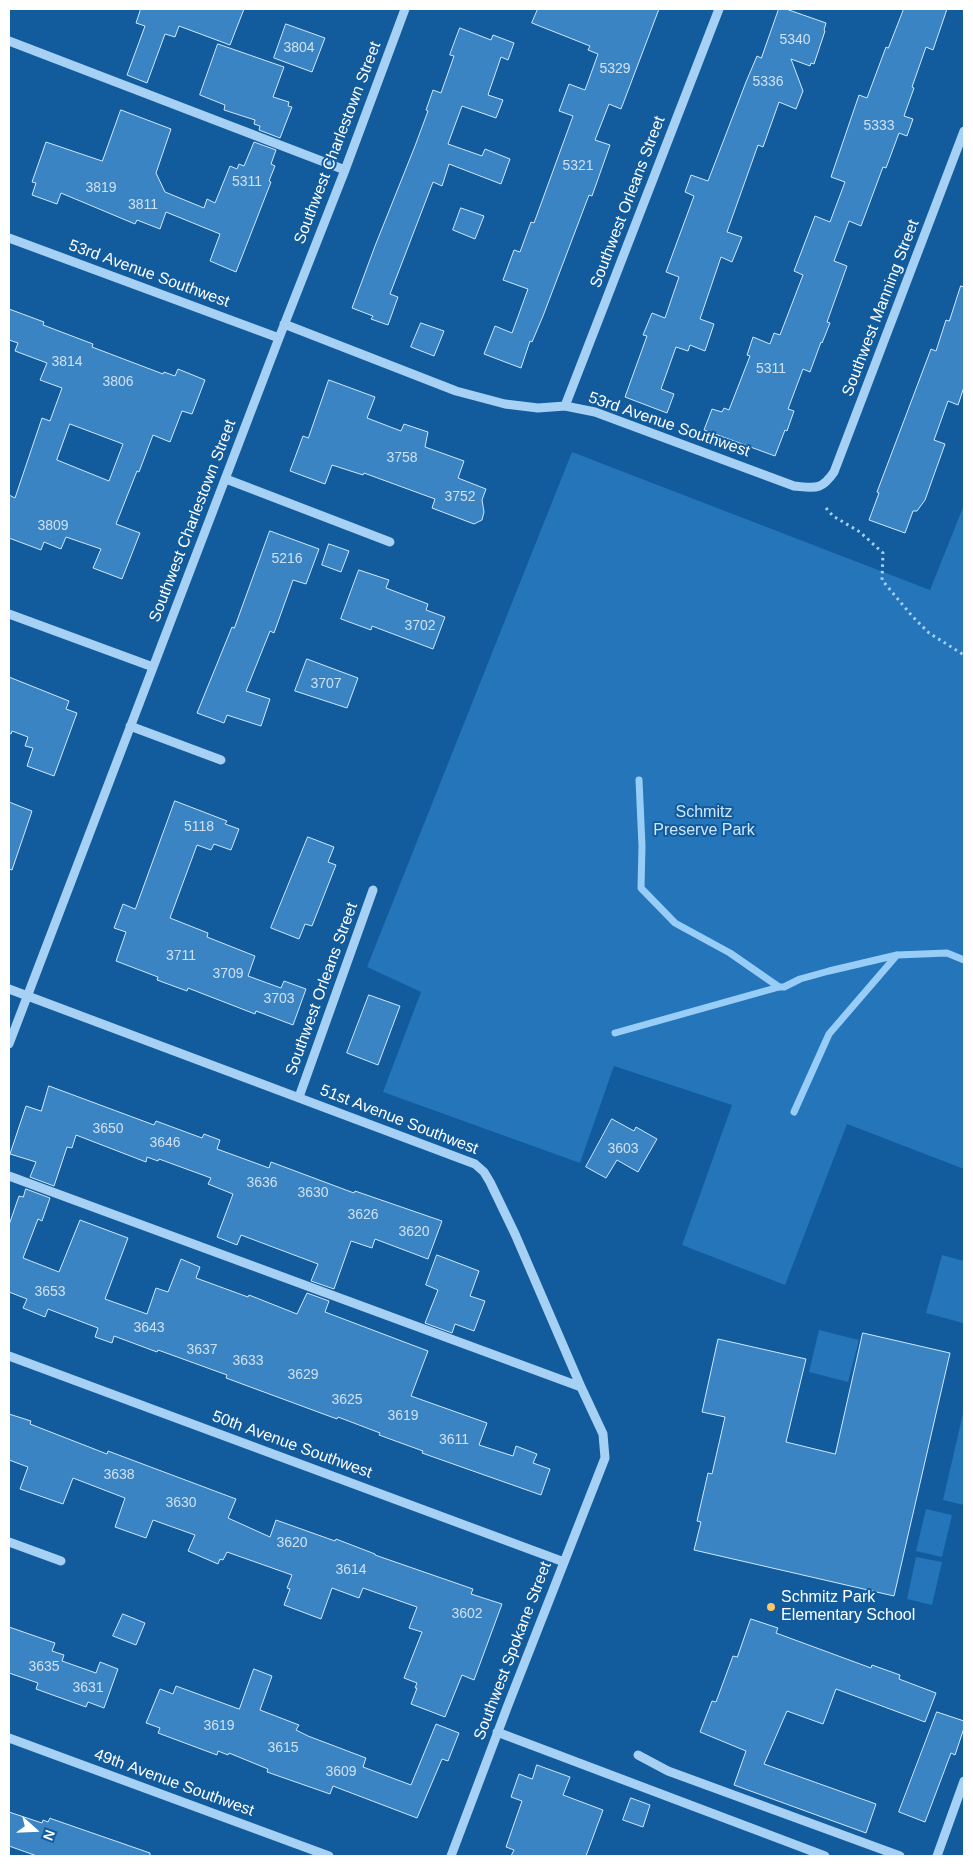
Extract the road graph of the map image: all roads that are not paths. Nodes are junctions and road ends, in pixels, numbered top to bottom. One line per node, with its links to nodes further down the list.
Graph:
1 (405, 9): 5 (street, Southwest Charlestown Street)
2 (719, 9): 9 (street, Southwest Orleans Street)
3 (9, 41): 5 (street)
4 (964, 131): 11 (street, Southwest Manning Street)
5 (345, 170): 7 (street, Southwest Charlestown Street)
6 (9, 238): 8 (street, 53rd Avenue Southwest)
7 (284, 324): 8 (street, Southwest Charlestown Street); 9 (street, 53rd Avenue Southwest)
8 (279, 338): 10 (street, Southwest Charlestown Street)
9 (565, 406): 11 (street, 53rd Avenue Southwest)
10 (226, 479): 12 (street); 14 (street, Southwest Charlestown Street)
11 (817, 488)
12 (390, 542)
13 (9, 614): 14 (street)
14 (153, 668): 15 (street, Southwest Charlestown Street)
15 (130, 726): 16 (street); 19 (street, Southwest Charlestown Street)
16 (221, 760)
17 (373, 890): 21 (street, Southwest Orleans Street)
18 (9, 989): 19 (street, 51st Avenue Southwest)
19 (26, 995): 20 (street, Southwest Charlestown Street); 21 (street, 51st Avenue Southwest)
20 (9, 1044)
21 (298, 1098): 24 (street, 51st Avenue Southwest)
22 (9, 1176): 24 (street)
23 (9, 1356): 28 (street, 50th Avenue Southwest)
24 (581, 1388): 25 (street, 51st Avenue Southwest)
25 (605, 1458): 28 (street, Southwest Spokane Street)
26 (9, 1542): 27 (street)
27 (61, 1561)
28 (564, 1562): 29 (street, Southwest Spokane Street)
29 (497, 1732): 34 (street, Southwest Spokane Street); 35 (street)
30 (9, 1738): 33 (street, 49th Avenue Southwest)
31 (638, 1755): 36 (street)
32 (964, 1781): 37 (street)
33 (330, 1856)
34 (452, 1856)
35 (825, 1856)
36 (900, 1856)
37 (937, 1856)

